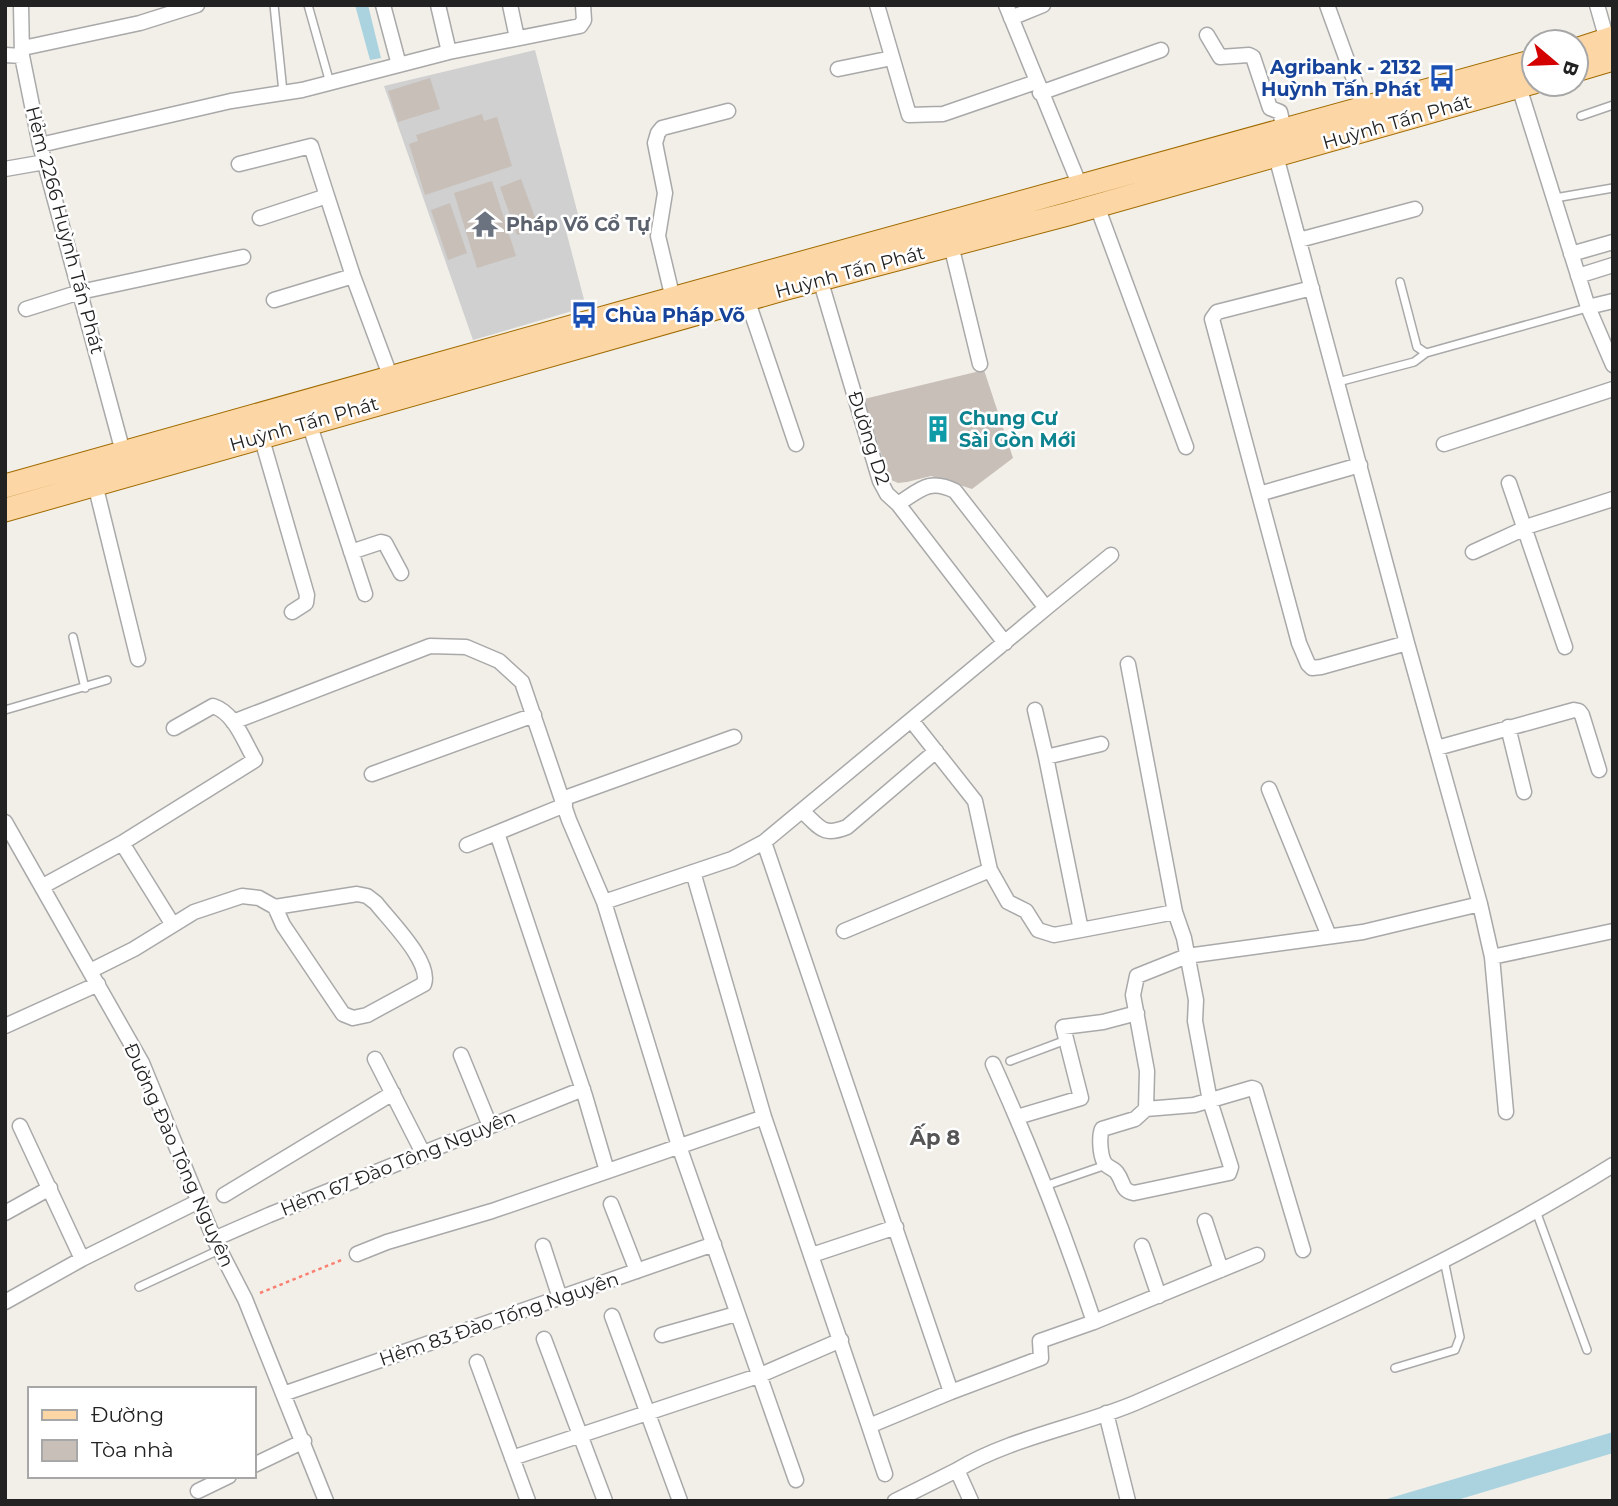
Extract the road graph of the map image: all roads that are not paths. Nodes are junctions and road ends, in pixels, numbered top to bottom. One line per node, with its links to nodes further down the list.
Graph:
1 (21, 5): 19 (street, Hẻm 2266 Huỳnh Tấn Phát)
2 (197, 5): 19 (street)
3 (274, 5): 30 (lane)
4 (308, 5): 28 (lane)
5 (383, 5): 24 (street)
6 (438, 5): 20 (street)
7 (510, 5): 15 (street)
8 (583, 5): 15 (street)
9 (877, 5): 22 (street)
10 (1043, 5): 13 (street)
11 (1326, 5): 33 (street)
12 (1597, 5): 16 (street)
13 (1009, 12): 29 (street)
14 (1207, 36): 36 (street)
15 (517, 38): 20 (street)
16 (1611, 46): 17 (main road); 23 (main road)
17 (1590, 48)
18 (1161, 50): 29 (street)
19 (22, 52): 21 (street); 37 (street, Hẻm 2266 Huỳnh Tấn Phát)
20 (449, 52): 24 (street)
21 (5, 55)
22 (892, 58): 25 (street); 29 (street)
23 (1590, 60)
24 (399, 65): 28 (street)
25 (838, 69)
26 (1520, 75): 33 (main road, Huỳnh Tấn Phát)
27 (1520, 76): 38 (main road, Huỳnh Tấn Phát)
28 (330, 83): 30 (street)
29 (1038, 88): 42 (street)
30 (284, 93): 37 (street)
31 (1531, 98): 45 (street)
32 (1613, 105): 35 (lane)
33 (1364, 107): 36 (main road, Huỳnh Tấn Phát)
34 (728, 111): 61 (street)
35 (1581, 116)
36 (1284, 129): 42 (main road, Huỳnh Tấn Phát)
37 (40, 145): 39 (street, Hẻm 2266 Huỳnh Tấn Phát)
38 (1276, 156): 46 (main road, Huỳnh Tấn Phát); 49 (street)
39 (45, 162): 41 (street); 60 (street, Hẻm 2266 Huỳnh Tấn Phát)
40 (239, 164): 44 (street)
41 (5, 169)
42 (1080, 186): 61 (main road, Huỳnh Tấn Phát)
43 (1613, 188): 45 (lane)
44 (327, 196): 48 (street); 55 (street)
45 (1554, 199): 52 (street)
46 (1097, 206): 51 (main road, Huỳnh Tấn Phát); 78 (street)
47 (1415, 209): 49 (street)
48 (260, 218)
49 (1299, 240): 59 (street)
50 (1613, 242): 52 (street)
51 (951, 245): 57 (main road, Huỳnh Tấn Phát); 69 (street)
52 (1571, 254): 56 (street)
53 (243, 257): 60 (street)
54 (1613, 265): 56 (street)
55 (353, 276): 63 (street); 71 (street)
56 (1578, 276): 65 (street)
57 (820, 279): 62 (main road, Huỳnh Tấn Phát); 86 (street, Đường D2)
58 (1400, 282): 68 (lane)
59 (1312, 288): 72 (street); 84 (street)
60 (80, 292): 66 (street); 79 (street, Hẻm 2266 Huỳnh Tấn Phát)
61 (673, 299): 67 (main road, Huỳnh Tấn Phát)
62 (747, 299): 67 (main road, Huỳnh Tấn Phát); 76 (street)
63 (274, 300)
64 (1613, 301): 65 (street)
65 (1588, 307): 68 (lane); 70 (street)
66 (26, 309)
67 (546, 345): 71 (main road, Huỳnh Tấn Phát); 74 (main road, Huỳnh Tấn Phát)
68 (1426, 353): 72 (lane)
69 (980, 364)
70 (1613, 365)
71 (391, 378): 79 (main road, Huỳnh Tấn Phát)
72 (1338, 382): 80 (street)
73 (1613, 389): 77 (street)
74 (309, 423): 75 (main road, Huỳnh Tấn Phát); 89 (street)
75 (261, 436): 82 (main road, Huỳnh Tấn Phát); 95 (street)
76 (796, 444)
77 (1444, 444)
78 (1186, 447)
79 (123, 452): 83 (main road, Huỳnh Tấn Phát)
80 (1360, 465): 84 (street); 98 (street)
81 (1508, 483): 88 (street)
82 (95, 484): 87 (main road, Huỳnh Tấn Phát); 100 (street)
83 (5, 486)
84 (1259, 494): 98 (street)
85 (1613, 499): 88 (street)
86 (898, 504): 94 (street); 97 (street, Đường D2)
87 (5, 510)
88 (1524, 528): 90 (street); 99 (street)
89 (351, 552): 92 (street); 93 (street)
90 (1473, 552)
91 (1111, 555): 94 (street)
92 (401, 573)
93 (365, 594)
94 (1046, 608): 97 (street)
95 (292, 612)
96 (73, 637): 103 (lane)
97 (1005, 643): 107 (street)
98 (1407, 643): 113 (street)
99 (1565, 647)
100 (138, 659)
101 (1128, 664): 133 (street)
102 (107, 680): 103 (lane)
103 (85, 688): 104 (lane)
104 (5, 710)
105 (1035, 710): 115 (street)
106 (534, 715): 108 (street); 117 (street); 120 (street)
107 (911, 720): 114 (street); 121 (street)
108 (233, 722): 109 (street); 125 (street)
109 (174, 727)
110 (1508, 727): 113 (street); 116 (street); 119 (street)
111 (734, 737): 120 (street)
112 (1101, 744): 115 (street)
113 (1437, 748): 131 (street)
114 (936, 751): 121 (street); 127 (street)
115 (1046, 757): 135 (street)
116 (1599, 770)
117 (372, 774)
118 (1269, 789): 138 (street)
119 (1524, 792)
120 (564, 802): 123 (street); 130 (street)
121 (802, 811): 124 (street)
122 (5, 822): 129 (street, Đường Đào Tông Nguyên)
123 (497, 833): 126 (street); 150 (street)
124 (764, 842): 128 (street); 172 (street)
125 (122, 843): 129 (street); 134 (street)
126 (467, 845)
127 (990, 870): 135 (street); 136 (street)
128 (693, 872): 130 (street); 155 (street)
129 (43, 886): 141 (street, Đường Đào Tông Nguyên)
130 (604, 902): 159 (street)
131 (1480, 904): 138 (street); 140 (street)
132 (275, 907): 132 (street); 134 (street)
133 (1175, 912): 135 (street); 139 (street)
134 (173, 925): 141 (street)
135 (1081, 930)
136 (844, 931)
137 (1613, 932): 140 (street)
138 (1329, 936): 139 (street)
139 (1188, 956): 143 (street); 152 (street)
140 (1492, 957): 154 (street)
141 (90, 971): 142 (street, Đường Đào Tông Nguyên)
142 (98, 984): 144 (street); 167 (street, Đường Đào Tông Nguyên)
143 (1136, 1013): 145 (street); 153 (street)
144 (5, 1026)
145 (1067, 1040): 148 (lane); 156 (street)
146 (461, 1055): 158 (street)
147 (375, 1059): 151 (street)
148 (1010, 1061)
149 (993, 1064): 156 (street)
150 (583, 1089): 158 (street, Hẻm 67 Đào Tông Nguyên); 163 (street)
151 (393, 1093): 160 (street); 166 (street)
152 (1210, 1101): 153 (street); 161 (street); 177 (street)
153 (1146, 1109): 161 (street)
154 (1506, 1112)
155 (764, 1117): 159 (street); 179 (street)
156 (1017, 1117): 164 (street)
157 (20, 1126): 165 (street)
158 (490, 1126): 160 (street, Hẻm 67 Đào Tông Nguyên)
159 (679, 1146): 163 (street); 174 (street)
160 (423, 1153): 173 (street, Hẻm 67 Đào Tông Nguyên)
161 (1106, 1165): 164 (lane)
162 (1613, 1165): 169 (street)
163 (607, 1171): 178 (street)
164 (1044, 1186): 191 (street)
165 (50, 1188): 170 (street); 181 (street)
166 (224, 1195)
167 (199, 1201): 173 (street, Đường Đào Tông Nguyên); 181 (street)
168 (611, 1204): 184 (street)
169 (1536, 1211): 182 (street); 195 (lane)
170 (5, 1213)
171 (1205, 1221): 183 (street)
172 (896, 1227): 179 (street); 199 (street)
173 (216, 1244): 185 (lane); 200 (street, Đường Đào Tông Nguyên)
174 (715, 1244): 184 (street, Hẻm 83 Đào Tống Nguyên); 189 (street)
175 (1142, 1246): 186 (street)
176 (543, 1247): 187 (street)
177 (1303, 1250)
178 (357, 1254)
179 (811, 1255): 194 (street)
180 (1257, 1255): 183 (street)
181 (82, 1259): 188 (street)
182 (1444, 1260): 197 (lane); 202 (street)
183 (1221, 1270): 186 (street)
184 (637, 1271): 187 (street, Hẻm 83 Đào Tống Nguyên)
185 (139, 1287)
186 (1159, 1296): 191 (street)
187 (560, 1298): 200 (street, Hẻm 83 Đào Tống Nguyên)
188 (5, 1302)
189 (736, 1314): 192 (street); 198 (street)
190 (612, 1316): 201 (street)
191 (1094, 1322): 199 (street)
192 (662, 1335)
193 (544, 1339): 204 (street)
194 (841, 1340): 198 (street); 203 (street)
195 (1587, 1350)
196 (477, 1362): 206 (street)
197 (1395, 1368)
198 (758, 1376): 201 (street); 211 (street)
199 (951, 1392): 203 (street)
200 (283, 1394): 205 (street, Đường Đào Tông Nguyên)
201 (646, 1413): 204 (street); 216 (street)
202 (1107, 1413): 208 (street); 219 (street)
203 (869, 1426): 209 (street)
204 (581, 1435): 206 (street); 215 (street)
205 (304, 1441): 207 (street); 213 (street, Đường Đào Tông Nguyên)
206 (512, 1458): 214 (street)
207 (256, 1464)
208 (957, 1471): 217 (street); 218 (street)
209 (885, 1474)
210 (225, 1478): 212 (street)
211 (796, 1480)
212 (198, 1491)
213 (326, 1501)
214 (528, 1501)
215 (605, 1501)
216 (680, 1501)
217 (895, 1501)
218 (971, 1501)
219 (1128, 1501)

